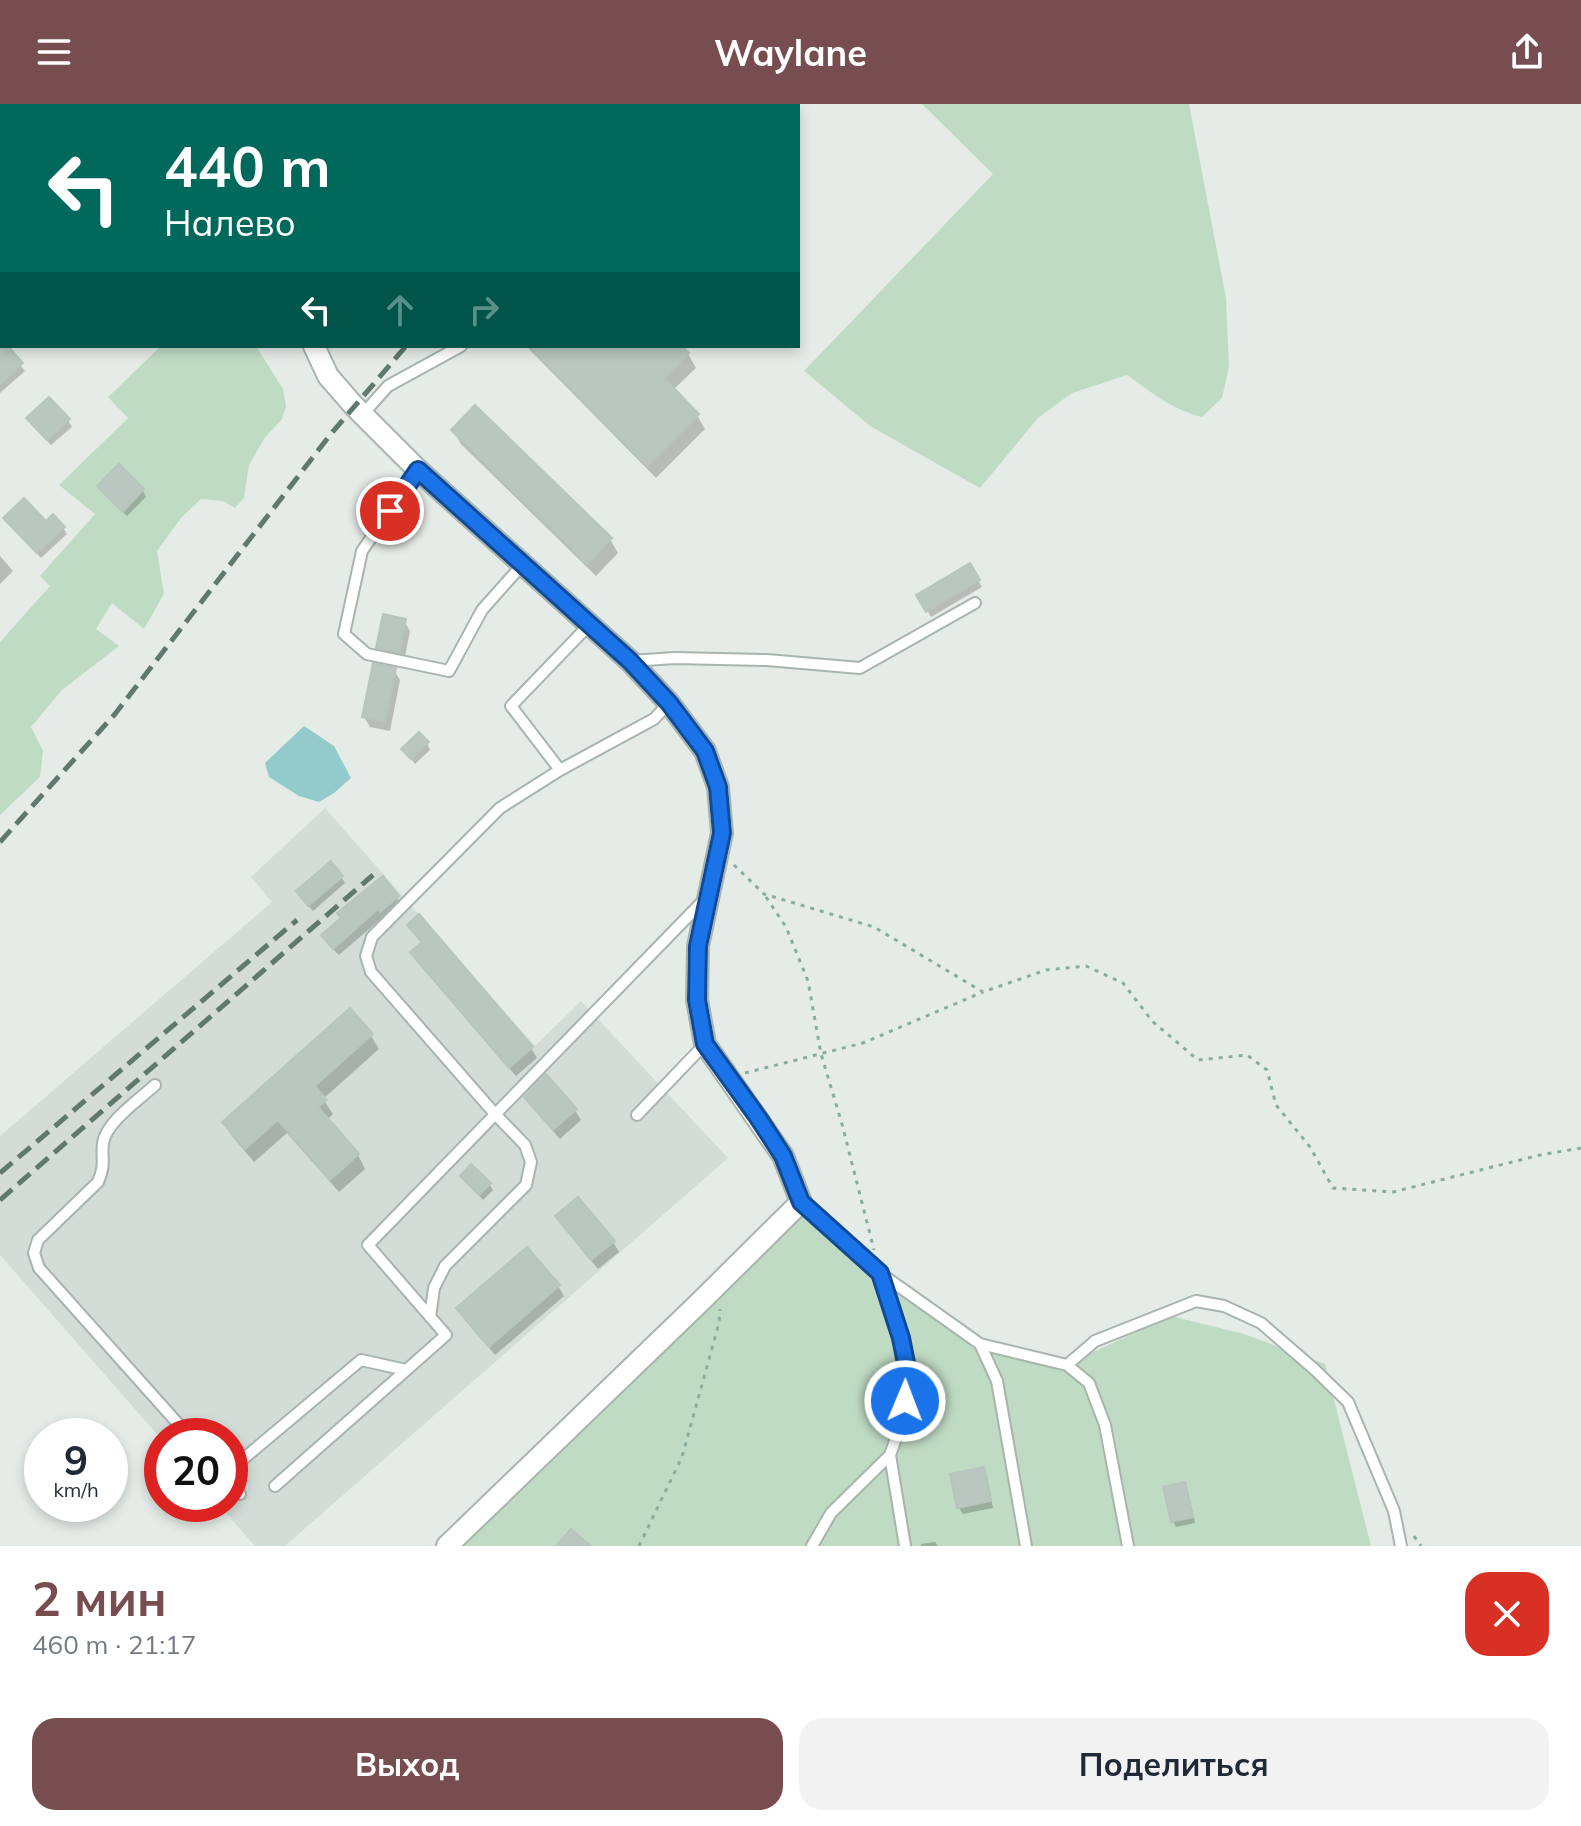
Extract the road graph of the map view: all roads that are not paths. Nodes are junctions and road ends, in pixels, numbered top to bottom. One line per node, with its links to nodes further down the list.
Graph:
1 (315, 348): 3 (street)
2 (457, 348): 3 (lane)
3 (363, 414): 4 (street)
4 (418, 470): 5 (street); 5 (lane)
5 (523, 564): 7 (street)
6 (975, 603): 8 (lane)
7 (589, 625): 8 (street); 10 (lane)
8 (630, 661): 9 (street)
9 (669, 703): 10 (lane); 11 (street)
10 (560, 770): 14 (lane)
11 (707, 897): 12 (street); 14 (lane)
12 (705, 1044): 15 (lane); 16 (street)
13 (155, 1085): 22 (lane)
14 (495, 1114): 18 (lane); 18 (lane)
15 (637, 1115)
16 (801, 1202): 17 (lane); 26 (street)
17 (880, 1273): 19 (lane); 24 (lane)
18 (430, 1317): 21 (lane)
19 (980, 1344): 20 (lane); 29 (lane)
20 (1067, 1365): 30 (lane); 31 (lane)
21 (406, 1370): 23 (lane); 25 (lane)
22 (173, 1418)
23 (248, 1455)
24 (890, 1455): 27 (lane); 28 (lane)
25 (275, 1486)
26 (447, 1546)
27 (812, 1546)
28 (905, 1546)
29 (1026, 1546)
30 (1128, 1546)
31 (1401, 1546)

